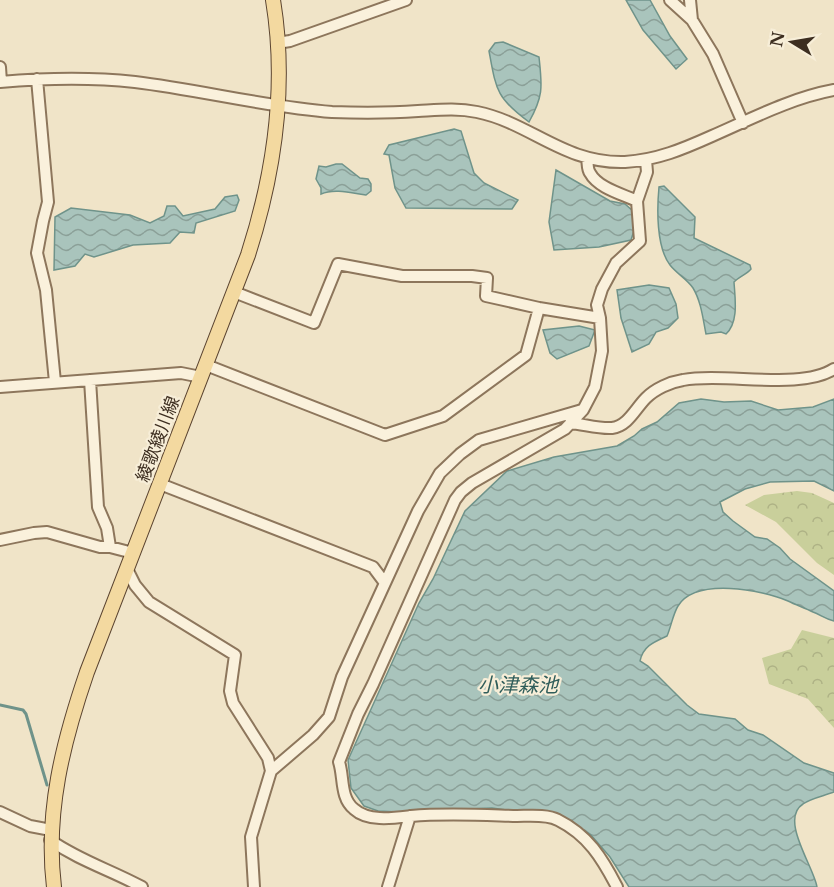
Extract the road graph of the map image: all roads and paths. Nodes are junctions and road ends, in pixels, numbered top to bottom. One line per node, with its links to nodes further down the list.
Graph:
1 (273, 0): 6 (main road, 綾歌綾川線)
2 (406, 0): 6 (street)
3 (670, 0): 5 (street)
4 (690, 0): 5 (street)
5 (692, 20): 12 (street)
6 (278, 43): 11 (main road, 綾歌綾川線)
7 (0, 67): 9 (street)
8 (37, 79): 9 (street); 11 (street); 22 (street)
9 (0, 82)
10 (834, 90): 12 (street)
11 (278, 106): 13 (street); 16 (main road, 綾歌綾川線)
12 (743, 123): 14 (street)
13 (587, 158): 14 (street); 15 (street)
14 (646, 160): 15 (street)
15 (637, 201): 18 (street)
16 (234, 292): 17 (street); 20 (main road, 綾歌綾川線)
17 (539, 308): 18 (street); 20 (street)
18 (600, 318): 24 (street)
19 (834, 369): 25 (street)
20 (204, 371): 21 (street); 26 (main road, 綾歌綾川線)
21 (90, 380): 22 (street); 28 (street)
22 (55, 382): 23 (street)
23 (0, 387)
24 (583, 410): 25 (street); 31 (street)
25 (570, 423): 34 (street)
26 (160, 484): 29 (main road, 綾歌綾川線); 31 (street)
27 (0, 540): 28 (street)
28 (110, 547): 29 (street)
29 (133, 553): 30 (main road, 綾歌綾川線)
30 (127, 569): 32 (street); 35 (main road, 綾歌綾川線)
31 (385, 583): 32 (street)
32 (271, 771): 38 (street)
33 (0, 812): 35 (street)
34 (410, 816): 39 (street); 40 (street)
35 (51, 835): 36 (main road, 綾歌綾川線); 37 (street)
36 (54, 887)
37 (142, 887)
38 (254, 887)
39 (387, 887)
40 (617, 887)

